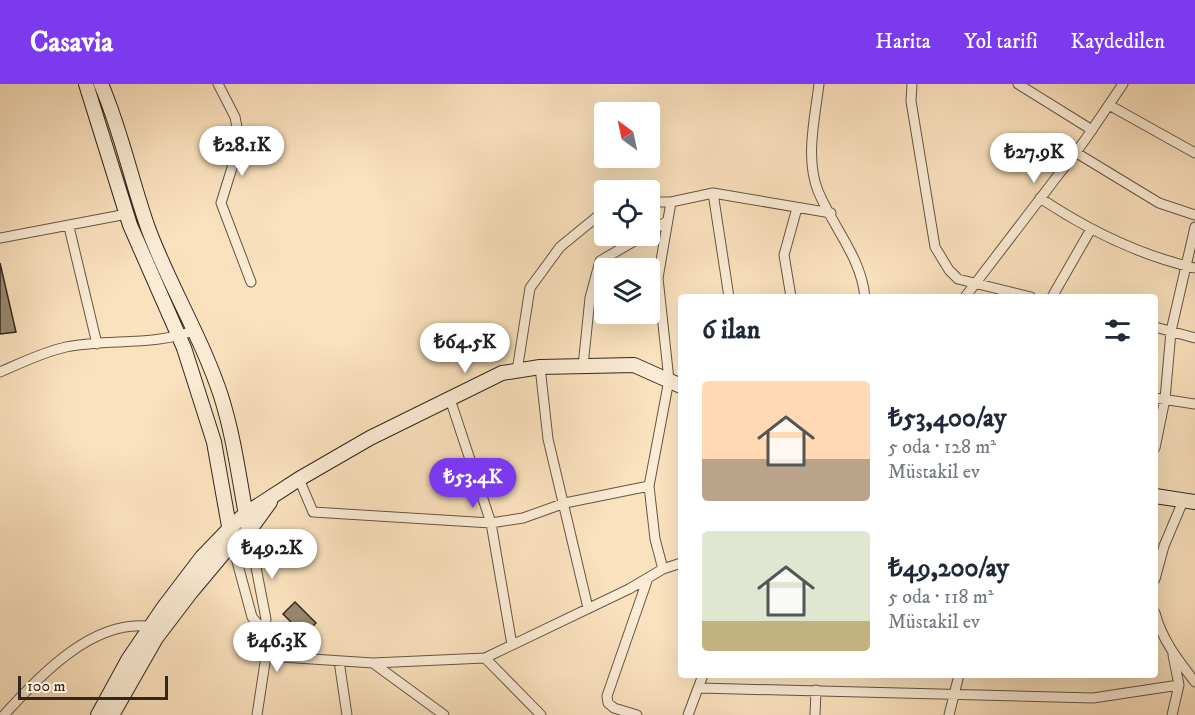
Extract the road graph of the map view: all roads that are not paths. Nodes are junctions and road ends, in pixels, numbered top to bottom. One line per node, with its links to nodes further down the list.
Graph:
1 (86, 84): 18 (street)
2 (101, 84): 38 (street)
3 (218, 84): 29 (street)
4 (819, 84): 17 (street)
5 (912, 84): 30 (street)
6 (1018, 84): 9 (street)
7 (1123, 84): 8 (street)
8 (1109, 105): 9 (street); 11 (street)
9 (1092, 130): 10 (street)
10 (1075, 152): 13 (street); 19 (street)
11 (1195, 153)
12 (713, 193): 15 (street); 16 (street); 31 (street)
13 (1040, 198): 25 (street); 30 (street)
14 (660, 202): 15 (street)
15 (671, 202): 21 (street)
16 (797, 208): 17 (street); 32 (street)
17 (831, 213): 33 (street)
18 (127, 214): 23 (street); 40 (street)
19 (1195, 215)
20 (594, 219): 45 (street)
21 (667, 221): 22 (street); 47 (street)
22 (660, 226)
23 (69, 227): 26 (street); 42 (street)
24 (1195, 227): 28 (street)
25 (1090, 229): 28 (street); 36 (street)
26 (0, 238)
27 (626, 246): 43 (street)
28 (1191, 267): 39 (street)
29 (251, 282)
30 (975, 284): 34 (street); 35 (street)
31 (729, 294)
32 (790, 294)
33 (865, 294)
34 (967, 294)
35 (1018, 294)
36 (1054, 294)
37 (1158, 328): 39 (street)
38 (195, 330): 40 (street); 58 (street)
39 (1171, 332): 41 (street); 48 (street)
40 (178, 337): 42 (street); 60 (street)
41 (1195, 338)
42 (97, 344): 46 (street)
43 (583, 366): 44 (street); 47 (street)
44 (540, 367): 45 (street); 57 (street)
45 (517, 370): 49 (street)
46 (0, 372)
47 (675, 383): 53 (street)
48 (1160, 398): 50 (street); 51 (street)
49 (450, 399): 52 (street); 59 (street)
50 (1195, 404)
51 (1158, 418)
52 (299, 479): 55 (street); 59 (street)
53 (649, 486): 57 (street); 65 (street)
54 (1158, 496): 56 (street)
55 (273, 498): 58 (street); 61 (street)
56 (1189, 501): 63 (street)
57 (565, 503): 59 (street); 67 (street)
58 (245, 514): 60 (street); 61 (street)
59 (490, 523): 71 (street)
60 (229, 529): 62 (street); 69 (street)
61 (249, 531): 62 (street); 70 (street)
62 (232, 543): 69 (street); 70 (street)
63 (1160, 546)
64 (678, 564): 65 (street)
65 (663, 569): 66 (street)
66 (648, 578): 67 (street); 91 (street)
67 (588, 608): 71 (street)
68 (1158, 625): 72 (street)
69 (157, 628): 84 (street); 85 (street); 86 (street)
70 (264, 631): 73 (street)
71 (512, 645): 74 (street)
72 (1172, 653): 79 (street); 80 (street)
73 (266, 656): 75 (street); 87 (street)
74 (485, 658): 76 (street); 90 (street)
75 (339, 661): 76 (street); 88 (street)
76 (373, 663): 89 (street)
77 (702, 678): 81 (street)
78 (958, 678): 83 (street)
79 (1195, 682)
80 (1179, 685): 83 (street); 95 (street)
81 (700, 688): 82 (street); 92 (street)
82 (816, 690): 83 (street); 93 (street)
83 (956, 693): 94 (street)
84 (4, 715)
85 (98, 715)
86 (112, 715)
87 (257, 715)
88 (347, 715)
89 (444, 715)
90 (542, 715)
91 (637, 715)
92 (688, 715)
93 (815, 715)
94 (949, 715)
95 (1172, 715)

